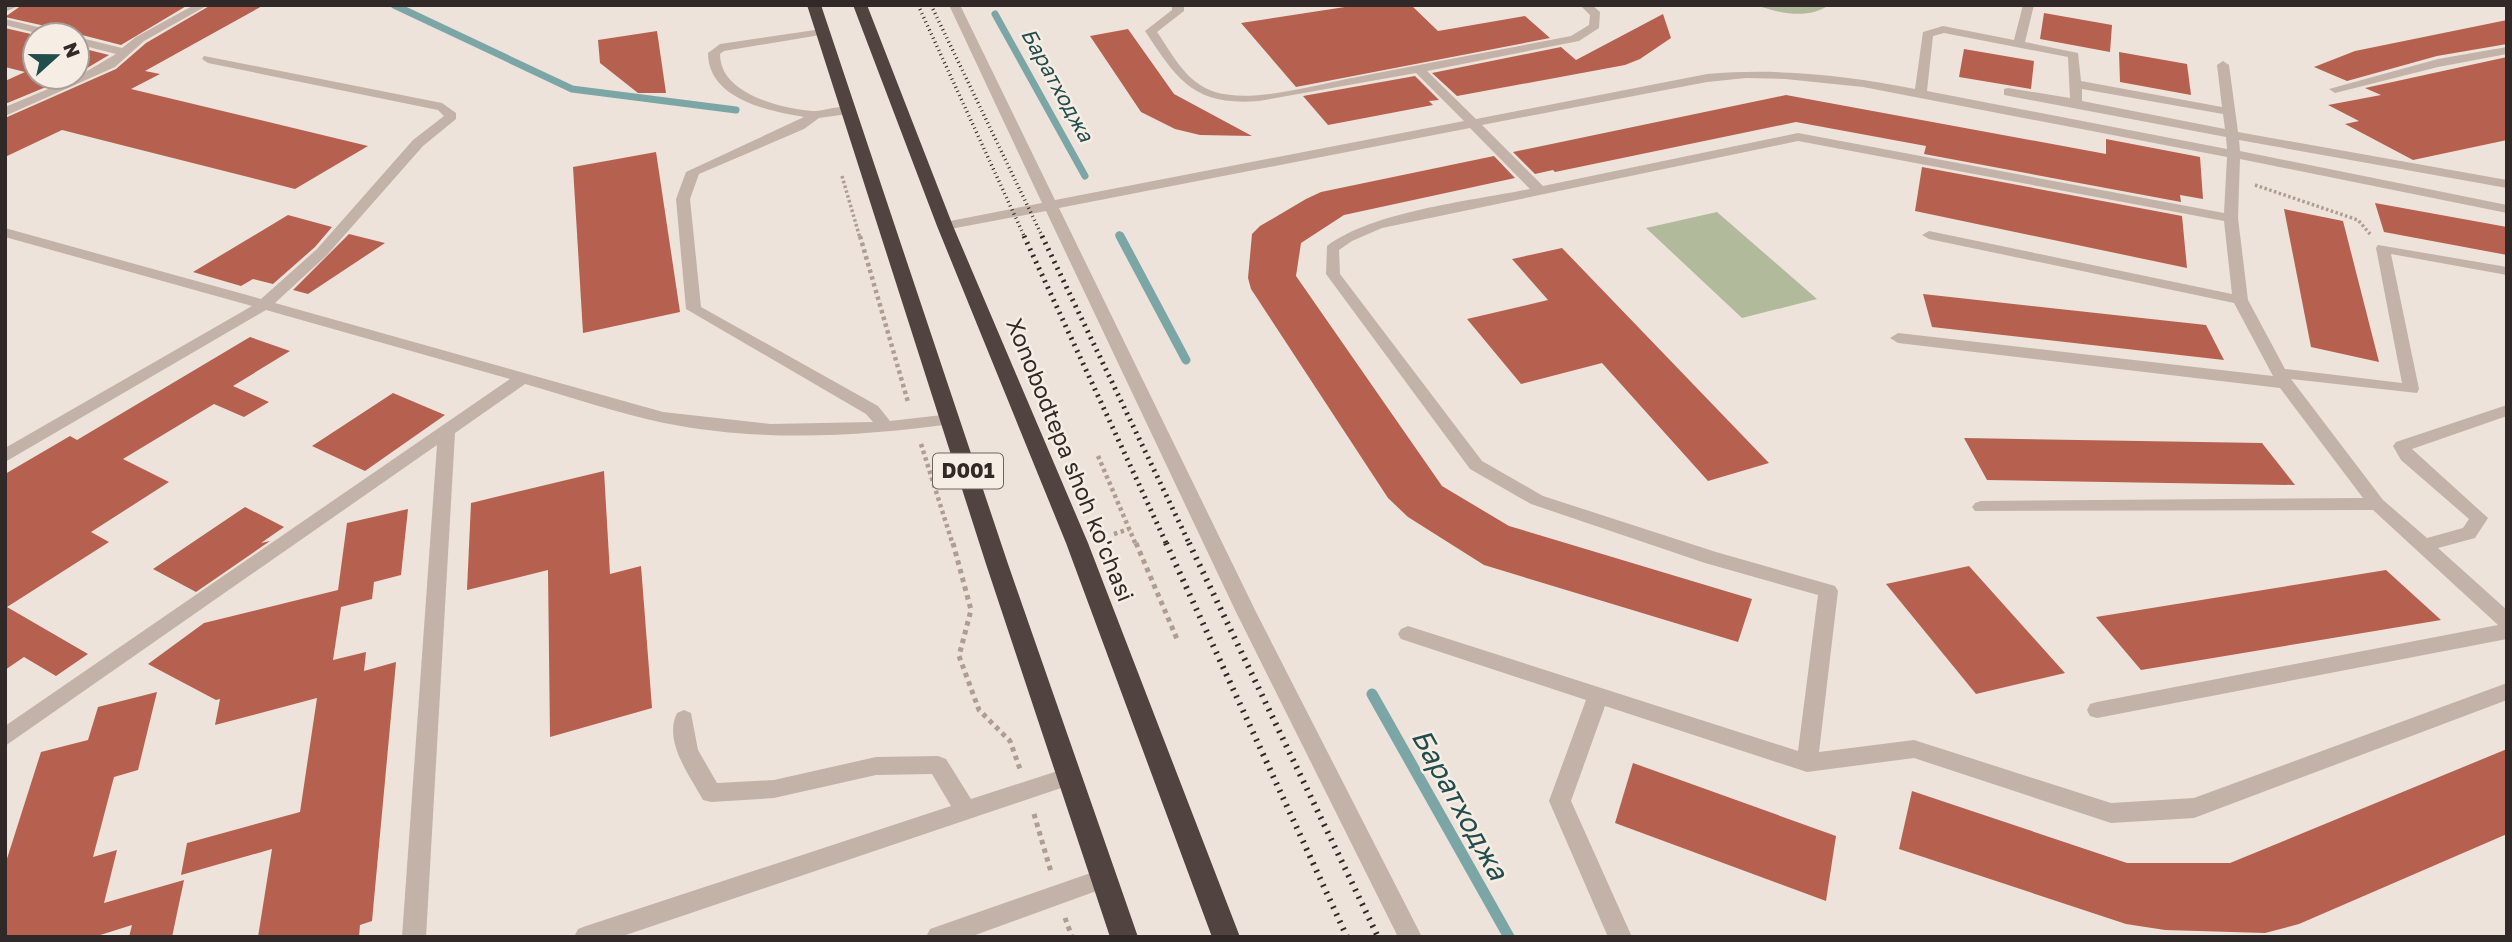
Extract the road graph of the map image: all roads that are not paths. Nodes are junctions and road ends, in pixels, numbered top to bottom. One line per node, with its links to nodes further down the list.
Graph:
1 (15, 5): 9 (street)
2 (203, 5): 14 (street)
3 (814, 5): 10 (highway, D001)
4 (860, 5): 35 (highway, Xonobodtepa shoh ko'chasi)
5 (954, 5): 32 (street)
6 (1178, 5): 17 (street)
7 (1585, 5): 17 (street)
8 (2029, 5): 12 (street)
9 (5, 9)
10 (822, 32): 23 (highway, D001); 26 (street)
11 (91, 44): 14 (street)
12 (2019, 44): 18 (street); 21 (street)
13 (2507, 50): 19 (street)
14 (123, 52): 24 (street)
15 (208, 59): 40 (street)
16 (2223, 65): 25 (street)
17 (1419, 69): 27 (street)
18 (2075, 84): 22 (street); 25 (street)
19 (2335, 89)
20 (2008, 92): 22 (street)
21 (1920, 95): 27 (street); 29 (street)
22 (2076, 103): 28 (street)
23 (848, 110): 26 (street); 45 (highway, D001)
24 (5, 112)
25 (2231, 112): 28 (street)
26 (815, 115): 46 (street)
27 (1475, 125): 31 (street); 32 (street)
28 (2233, 135): 29 (street); 30 (street)
29 (2235, 153): 33 (street); 34 (street)
30 (2507, 184)
31 (1540, 191): 34 (street); 60 (street)
32 (1051, 205): 35 (street); 70 (street)
33 (2507, 209)
34 (2231, 218): 39 (street)
35 (945, 226): 69 (highway, Xonobodtepa shoh ko'chasi)
36 (5, 232): 40 (street)
37 (1929, 235): 39 (street)
38 (2507, 271): 43 (street)
39 (2240, 300): 43 (street)
40 (263, 306): 42 (street); 48 (street)
41 (1898, 338): 43 (street)
42 (524, 377): 46 (street); 47 (street)
43 (2283, 378): 49 (street)
44 (2507, 410): 51 (street)
45 (951, 419): 46 (street); 61 (highway, D001)
46 (887, 428)
47 (447, 431): 59 (street); 65 (street)
48 (5, 456)
49 (2377, 504): 50 (street); 51 (street)
50 (1981, 507)
51 (2423, 546): 52 (street)
52 (2507, 622)
53 (2507, 631): 57 (street)
54 (1408, 634): 56 (street)
55 (2507, 691): 60 (street)
56 (1599, 694): 60 (street); 64 (street)
57 (2098, 710)
58 (684, 719): 62 (street)
59 (5, 737)
60 (1807, 763)
61 (1070, 776): 62 (street); 63 (highway, D001)
62 (966, 811): 66 (street)
63 (1105, 878): 67 (street); 68 (highway, D001)
64 (1622, 935)
65 (414, 937)
66 (586, 937)
67 (938, 937)
68 (1124, 937)
69 (1226, 937)
70 (1410, 937)

